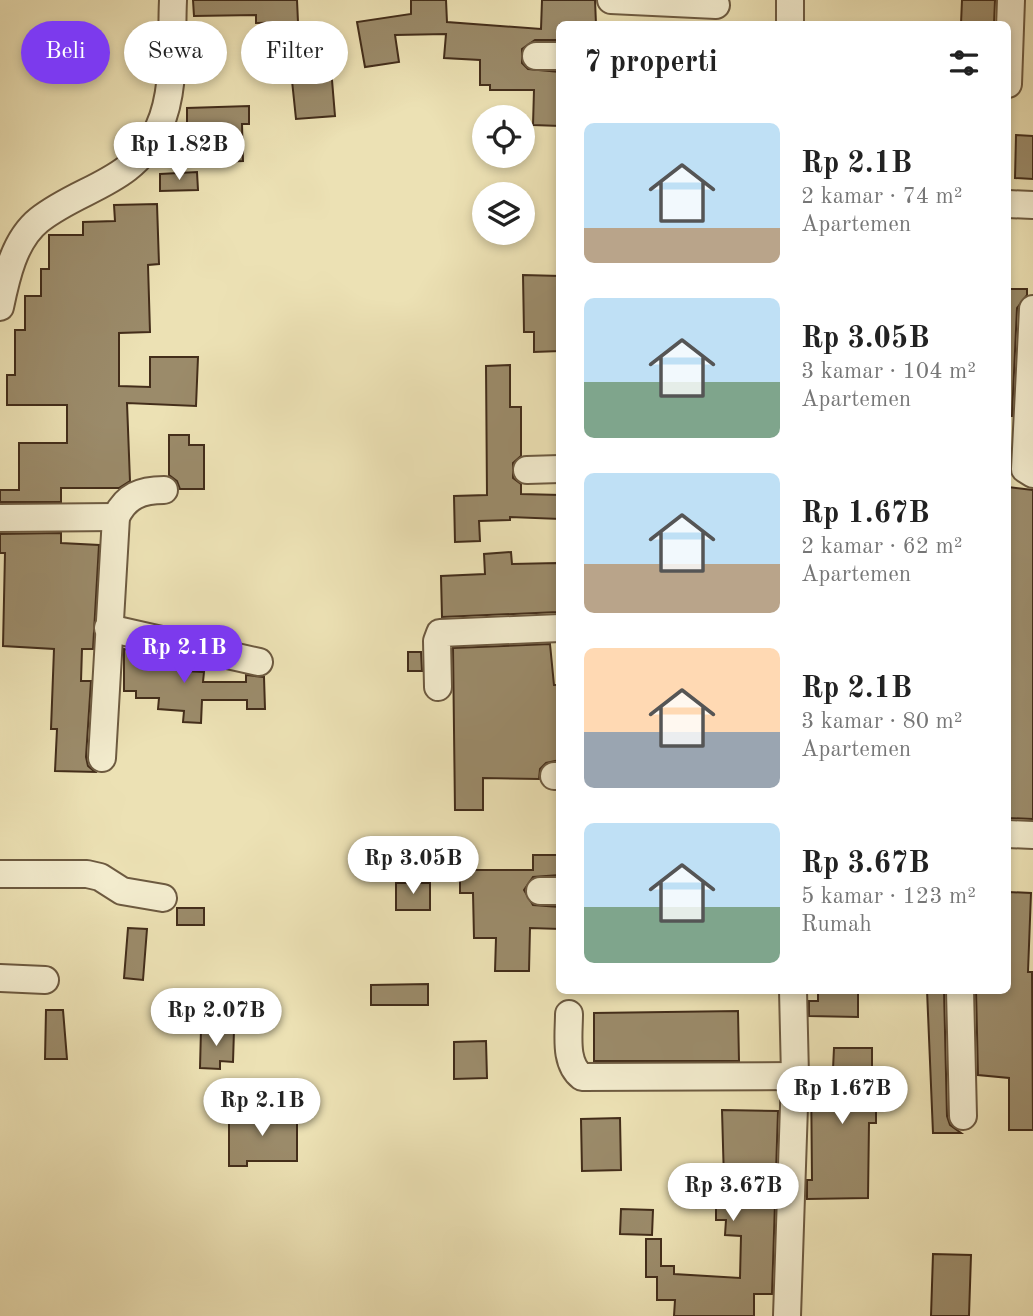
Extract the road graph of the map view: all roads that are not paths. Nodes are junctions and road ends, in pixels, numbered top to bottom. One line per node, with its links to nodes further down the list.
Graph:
1 (173, 0): 10 (street)
2 (611, 0): 5 (street)
3 (790, 0): 6 (street)
4 (1012, 0): 7 (street)
5 (716, 5)
6 (790, 21)
7 (1011, 21)
8 (1011, 204): 9 (street)
9 (1033, 205)
10 (0, 307)
11 (1033, 309): 14 (street)
12 (556, 469): 13 (street)
13 (527, 470)
14 (1033, 474)
15 (164, 490): 16 (street)
16 (116, 517): 17 (street); 18 (street)
17 (0, 518)
18 (108, 628): 20 (street); 22 (street)
19 (556, 628): 21 (street)
20 (260, 662)
21 (438, 687)
22 (102, 758)
23 (1011, 834): 24 (street)
24 (1033, 835)
25 (0, 874): 26 (street)
26 (163, 898)
27 (0, 978): 28 (street)
28 (45, 981)
29 (793, 994): 32 (street)
30 (960, 994): 33 (street)
31 (569, 1014): 32 (street)
32 (795, 1076): 34 (street)
33 (962, 1116)
34 (787, 1316)

